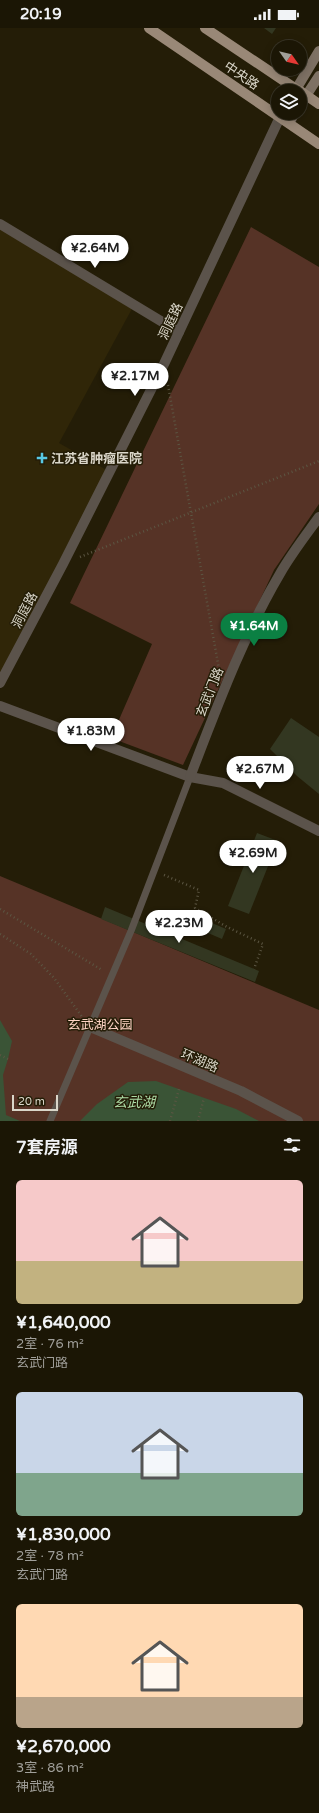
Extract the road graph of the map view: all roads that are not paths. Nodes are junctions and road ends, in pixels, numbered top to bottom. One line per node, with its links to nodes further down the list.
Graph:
1 (149, 28): 10 (main road, 中央路)
2 (205, 28): 5 (main road, 中央路)
3 (319, 51): 6 (main road)
4 (319, 76): 7 (main road)
5 (287, 84)
6 (303, 84)
7 (307, 86)
8 (307, 97): 9 (main road, 中央路)
9 (319, 104)
10 (271, 108)
11 (279, 120): 17 (street, 洞庭路)
12 (286, 120): 14 (main road, 中央路)
13 (291, 120): 14 (main road)
14 (289, 123): 15 (main road, 中央路)
15 (319, 144)
16 (0, 224): 17 (street)
17 (179, 332): 19 (street, 洞庭路)
18 (319, 517): 21 (street, 玄武门路)
19 (0, 683)
20 (0, 706): 21 (street)
21 (190, 777): 22 (street); 23 (lane)
22 (319, 831)
23 (90, 1027): 24 (lane); 25 (street, 环湖路)
24 (50, 1121)
25 (298, 1121)

